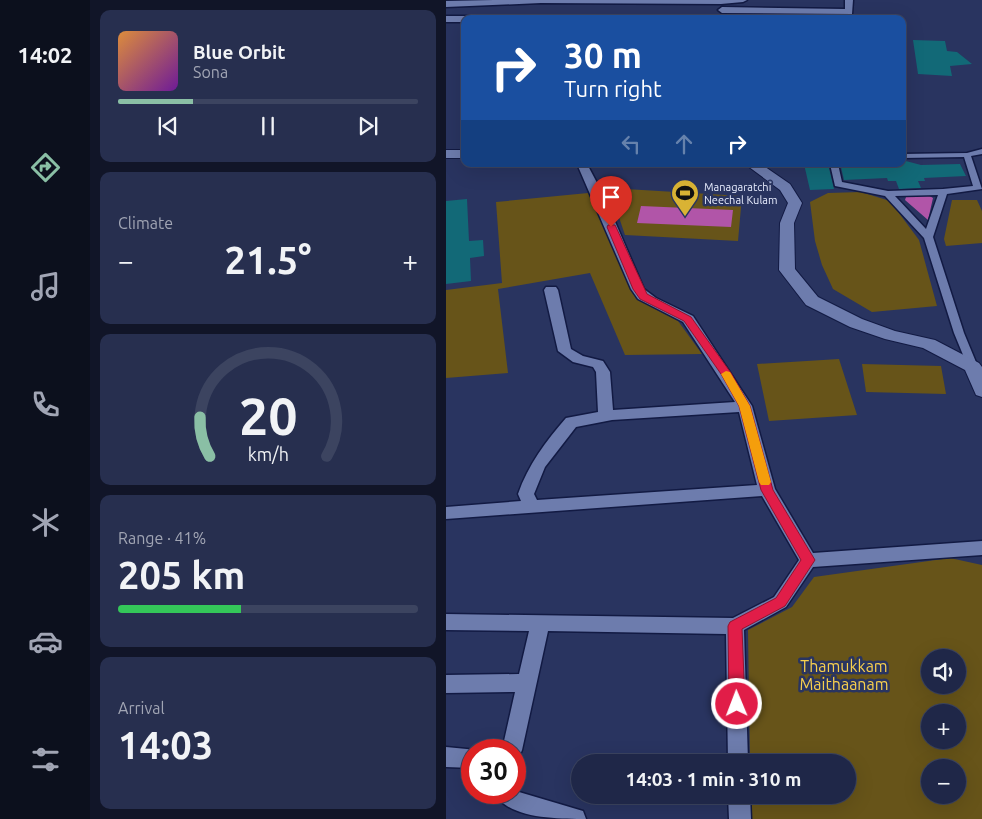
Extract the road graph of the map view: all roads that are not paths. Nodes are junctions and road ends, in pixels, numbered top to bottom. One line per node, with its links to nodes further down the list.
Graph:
1 (743, 0): 4 (street)
2 (850, 0): 4 (street)
3 (446, 1): 4 (street)
4 (694, 2)
5 (446, 19): 6 (street)
6 (461, 19)
7 (982, 152): 10 (street)
8 (446, 154): 9 (street)
9 (461, 154)
10 (966, 155): 11 (street); 15 (street)
11 (906, 156)
12 (584, 167): 21 (street)
13 (756, 167): 19 (street)
14 (835, 167): 16 (street)
15 (943, 192): 16 (street); 17 (street)
16 (888, 194): 17 (street)
17 (928, 237): 19 (street)
18 (551, 290): 22 (street)
19 (977, 362): 20 (street)
20 (982, 391)
21 (745, 406): 22 (street); 23 (street)
22 (606, 417): 24 (street)
23 (767, 490): 24 (street); 27 (street)
24 (531, 507): 25 (street)
25 (446, 513)
26 (982, 548): 27 (street)
27 (808, 560): 30 (street)
28 (446, 622): 29 (street)
29 (540, 624): 30 (street); 31 (street)
30 (735, 626): 34 (street)
31 (527, 683): 32 (street); 33 (street)
32 (446, 684)
33 (514, 739)
34 (738, 754)
35 (446, 757): 36 (street)
36 (461, 758)
37 (523, 804): 39 (street)
38 (739, 804): 40 (street)
39 (575, 819)
40 (740, 819)

